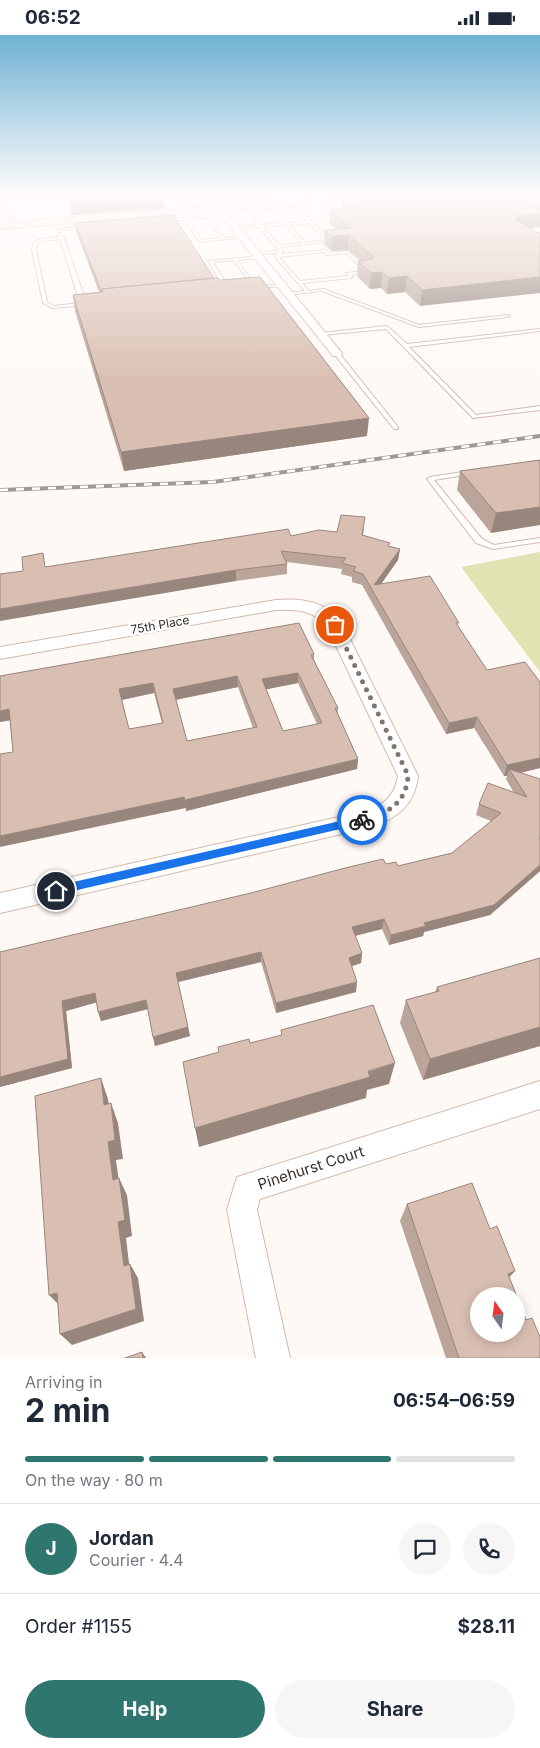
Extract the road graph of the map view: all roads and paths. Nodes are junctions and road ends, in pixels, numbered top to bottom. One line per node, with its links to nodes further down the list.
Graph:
1 (35, 258): 16 (lane)
2 (68, 258): 16 (lane)
3 (242, 258): 7 (lane)
4 (260, 258): 11 (street)
5 (278, 258): 10 (lane)
6 (353, 258): 10 (lane)
7 (234, 259): 8 (lane); 9 (lane)
8 (223, 281)
9 (250, 281)
10 (300, 282): 13 (lane)
11 (281, 285): 12 (lane); 14 (street)
12 (252, 288)
13 (308, 292): 14 (lane); 17 (lane)
14 (288, 294): 19 (street)
15 (93, 303): 16 (lane)
16 (83, 304)
17 (508, 316)
18 (540, 329): 20 (lane)
19 (320, 333): 20 (lane); 21 (street)
20 (405, 346): 22 (lane)
21 (337, 355): 23 (lane)
22 (540, 408)
23 (396, 428)
24 (476, 472): 25 (lane)
25 (540, 540)
26 (0, 653): 27 (street, 75th Place)
27 (404, 795): 28 (street)
28 (0, 903)
29 (540, 1095): 30 (street, Pinehurst Court)
30 (273, 1358)

